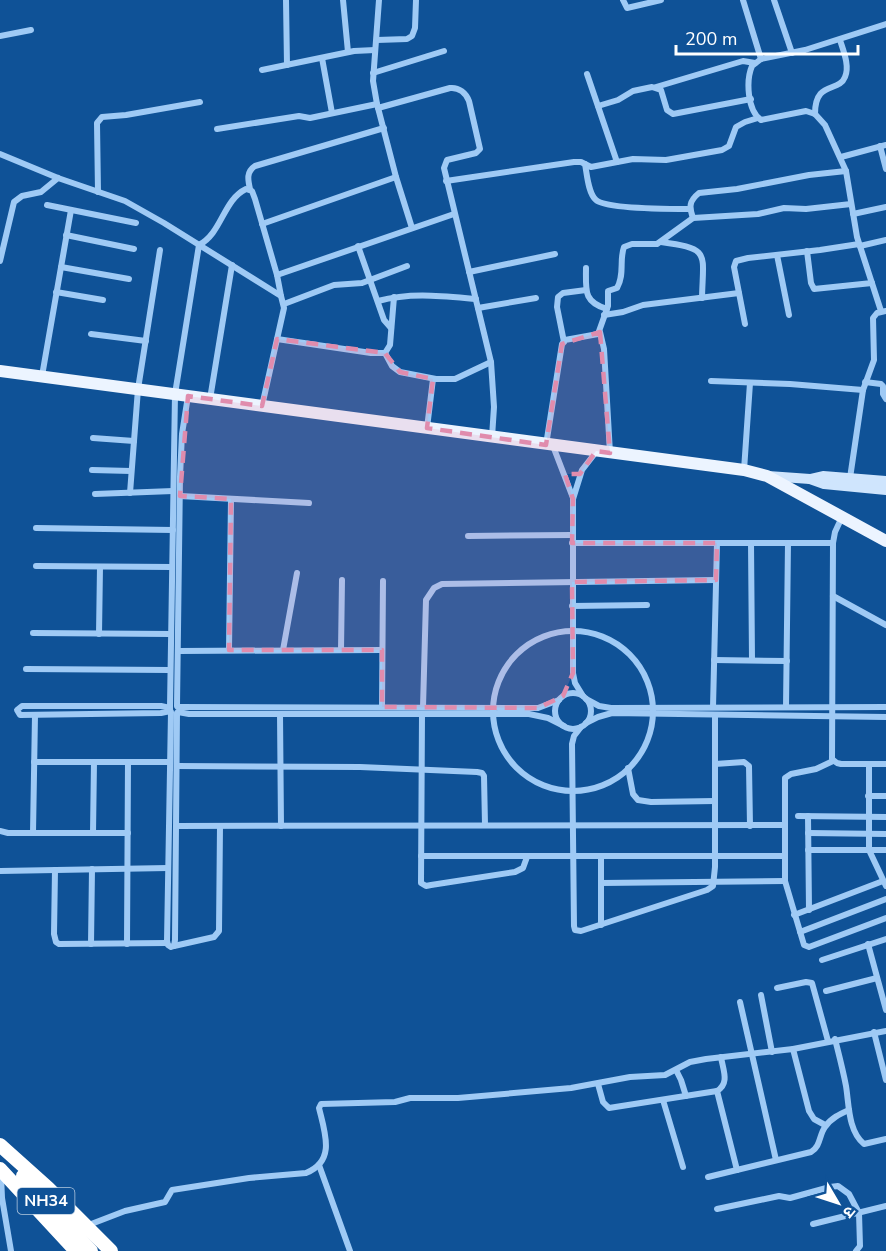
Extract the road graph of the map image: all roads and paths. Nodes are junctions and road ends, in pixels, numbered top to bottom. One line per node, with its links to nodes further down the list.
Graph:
1 (286, 0): 20 (street)
2 (343, 0): 16 (street)
3 (379, 0): 13 (street)
4 (416, 0): 13 (street)
5 (623, 0): 6 (street)
6 (661, 0)
7 (743, 0): 19 (street)
8 (774, 0): 17 (street)
9 (886, 24): 12 (street)
10 (31, 30): 11 (street)
11 (0, 36)
12 (840, 39): 17 (street); 30 (street)
13 (377, 40): 14 (street)
14 (375, 50): 16 (street); 22 (street)
15 (444, 51): 22 (street)
16 (348, 52): 18 (street)
17 (792, 53): 19 (street)
18 (322, 58): 20 (street); 29 (street)
19 (758, 61): 24 (street); 25 (street)
20 (287, 65): 21 (street)
21 (262, 70)
22 (373, 73): 27 (street)
23 (587, 74): 28 (street)
24 (656, 87): 25 (street); 28 (street)
25 (751, 99): 31 (street)
26 (200, 102): 45 (street)
27 (378, 106): 29 (street); 32 (street); 43 (street)
28 (598, 106): 37 (street)
29 (332, 113): 33 (street)
30 (815, 114): 31 (street); 36 (street)
31 (758, 118): 37 (street)
32 (384, 128): 41 (street); 44 (street)
33 (217, 129)
34 (883, 145): 36 (street); 39 (street)
35 (0, 154): 42 (street)
36 (841, 157): 40 (street)
37 (617, 162): 38 (street)
38 (585, 164): 43 (street); 49 (street)
39 (886, 169)
40 (846, 171): 46 (street); 49 (street)
41 (396, 177): 55 (street); 56 (street)
42 (58, 178): 45 (street); 68 (street)
43 (446, 181): 51 (street)
44 (250, 189): 55 (street); 60 (street)
45 (98, 192): 60 (street)
46 (851, 204): 52 (street); 53 (street)
47 (47, 205): 50 (street)
48 (886, 207): 52 (street)
49 (690, 209): 53 (street)
50 (70, 210): 54 (street); 57 (street)
51 (454, 214): 56 (street); 73 (street)
52 (852, 214): 61 (street)
53 (693, 218): 59 (street)
54 (136, 223)
55 (262, 224): 74 (street)
56 (412, 228): 62 (street)
57 (66, 235): 63 (street); 70 (street)
58 (886, 240): 61 (street)
59 (662, 242): 84 (street); 91 (street)
60 (199, 245): 69 (street); 110 (street)
61 (860, 245): 65 (street); 77 (street)
62 (358, 246): 74 (street); 76 (street)
63 (134, 249)
64 (160, 250): 98 (street)
65 (807, 251): 67 (street); 77 (street)
66 (555, 254): 73 (street)
67 (777, 255): 80 (street); 92 (street)
68 (0, 261)
69 (232, 265): 81 (street); 111 (street)
70 (61, 267): 75 (street); 79 (street)
71 (408, 267): 76 (street)
72 (586, 268): 78 (street)
73 (469, 272): 85 (street)
74 (277, 275): 81 (street)
75 (129, 279)
76 (370, 280): 87 (street); 88 (street)
77 (872, 283): 90 (street)
78 (586, 290): 91 (street); 99 (street)
79 (56, 292): 86 (street); 103 (street)
80 (739, 293): 84 (street); 93 (street)
81 (281, 296): 88 (street)
82 (394, 297): 85 (street); 87 (street); 94 (street)
83 (536, 298): 89 (street)
84 (702, 298): 91 (street)
85 (476, 299): 89 (street)
86 (103, 300)
87 (378, 301): 94 (street)
88 (284, 304): 97 (street)
89 (478, 308): 101 (street)
90 (883, 311): 106 (street)
91 (606, 312): 95 (street)
92 (789, 315)
93 (745, 324)
94 (391, 328): 100 (street)
95 (600, 332): 99 (street); 120 (street)
96 (91, 334): 98 (street)
97 (277, 339): 100 (street); 113 (street)
98 (146, 341): 108 (street)
99 (564, 342): 118 (street)
100 (384, 353): 104 (street)
101 (491, 362): 104 (street); 115 (street)
102 (0, 371): 103 (main road)
103 (42, 376): 108 (main road)
104 (433, 379): 114 (street)
105 (711, 381): 107 (street)
106 (865, 382): 109 (street); 112 (street)
107 (750, 383): 109 (street); 122 (street)
108 (138, 389): 110 (main road); 117 (street)
109 (862, 390): 127 (street)
110 (181, 395): 111 (main road); 131 (street); 134 (street)
111 (210, 399): 113 (main road)
112 (886, 399)
113 (262, 406): 114 (main road)
114 (427, 428): 115 (main road)
115 (492, 437): 118 (main road)
116 (93, 438): 117 (street)
117 (134, 441): 123 (street)
118 (549, 445): 119 (main road); 124 (street)
119 (596, 451): 120 (main road); 125 (street)
120 (610, 453): 122 (main road)
121 (92, 470): 123 (street)
122 (744, 470): 126 (main road)
123 (131, 471): 132 (street)
124 (565, 474): 125 (street); 136 (street)
125 (580, 474): 136 (street)
126 (767, 476): 128 (street); 138 (main road)
127 (850, 478): 128 (street); 129 (street)
128 (810, 479): 130 (street)
129 (886, 481)
130 (886, 490)
131 (173, 491): 132 (street); 140 (street)
132 (130, 493): 133 (street)
133 (95, 494)
134 (180, 496): 135 (street); 169 (street)
135 (231, 499): 137 (street); 165 (street)
136 (573, 499): 141 (street)
137 (309, 502)
138 (842, 517): 143 (main road); 148 (street)
139 (36, 528): 140 (street)
140 (173, 530): 151 (street)
141 (572, 535): 142 (street); 144 (street)
142 (468, 536)
143 (886, 541)
144 (572, 543): 145 (street); 156 (street)
145 (717, 543): 146 (street); 154 (street)
146 (752, 543): 147 (street); 171 (street)
147 (788, 543): 148 (street); 172 (street)
148 (833, 543): 157 (street)
149 (36, 566): 150 (street)
150 (100, 567): 151 (street); 163 (street)
151 (172, 567): 164 (street)
152 (297, 573): 166 (street)
153 (342, 580): 167 (street)
154 (716, 580): 156 (street); 170 (street)
155 (383, 581): 168 (street)
156 (572, 582): 159 (street); 184 (street)
157 (832, 596): 160 (street); 181 (street)
158 (647, 605): 159 (street)
159 (572, 606): 161 (street)
160 (886, 625)
161 (573, 630): 175 (street); 185 (street); 186 (street)
162 (33, 633): 163 (street)
163 (99, 634): 164 (street)
164 (171, 634): 174 (street)
165 (229, 650): 166 (street); 169 (street)
166 (283, 650): 167 (street)
167 (341, 650): 168 (street)
168 (382, 650): 178 (street)
169 (179, 651): 183 (street)
170 (714, 660): 171 (street); 179 (street)
171 (752, 660): 172 (street)
172 (787, 661): 180 (street)
173 (26, 669): 174 (street)
174 (170, 670): 183 (street)
175 (573, 673): 176 (street); 177 (street)
176 (561, 698): 177 (street); 185 (street); 193 (street)
177 (585, 698): 186 (street); 192 (street)
178 (382, 707): 183 (street); 184 (street)
179 (713, 707): 180 (street); 186 (street)
180 (786, 707): 181 (street)
181 (832, 707): 182 (street); 190 (street)
182 (886, 707)
183 (174, 710): 187 (street); 187 (street); 188 (street); 199 (street); 203 (street)
184 (422, 711): 185 (street); 188 (street); 206 (street)
185 (492, 711): 193 (street); 207 (street)
186 (654, 711): 189 (street); 192 (street); 205 (street)
187 (35, 714): 196 (street)
188 (280, 714): 204 (street)
189 (715, 715): 190 (street); 200 (street)
190 (832, 716): 191 (street); 195 (street)
191 (886, 717)
192 (583, 725): 193 (street); 194 (street)
193 (566, 727): 194 (street)
194 (572, 744): 207 (street)
195 (833, 761): 201 (street); 218 (street)
196 (34, 762): 197 (street); 225 (street)
197 (94, 762): 198 (street); 226 (street)
198 (128, 762): 199 (street); 227 (street)
199 (170, 762): 241 (street)
200 (715, 764): 210 (street); 223 (street)
201 (869, 764): 202 (street); 208 (street)
202 (886, 764)
203 (177, 766): 204 (street); 219 (street)
204 (280, 766): 206 (street); 221 (street)
205 (628, 768): 207 (street); 210 (street)
206 (422, 770): 215 (street); 216 (street)
207 (573, 792): 217 (street)
208 (868, 796): 209 (street); 213 (street)
209 (886, 796)
210 (715, 801): 222 (street)
211 (798, 816): 212 (street)
212 (808, 816): 213 (street); 228 (street)
213 (868, 817): 214 (street); 229 (street)
214 (886, 817)
215 (422, 825): 216 (street); 221 (street); 234 (street)
216 (485, 825): 217 (street)
217 (573, 825): 222 (street); 235 (street)
218 (784, 825): 223 (street); 237 (street)
219 (177, 826): 220 (street); 259 (street)
220 (220, 826): 221 (street); 259 (street)
221 (281, 826)
222 (715, 826): 223 (street); 239 (street)
223 (750, 826)
224 (0, 831): 225 (street)
225 (33, 833): 226 (street)
226 (93, 833): 227 (street)
227 (128, 833): 240 (street)
228 (808, 833): 229 (street); 231 (street)
229 (868, 834): 230 (street); 232 (street)
230 (886, 834)
231 (808, 850): 232 (street); 250 (street)
232 (869, 850): 233 (street); 248 (street)
233 (886, 850)
234 (421, 856): 238 (street); 238 (street)
235 (573, 856): 236 (street); 238 (street); 253 (street)
236 (601, 856): 239 (street); 247 (street)
237 (785, 856): 239 (street); 245 (street)
238 (527, 857)
239 (715, 857): 246 (street)
240 (128, 868): 241 (street); 242 (street); 257 (street)
241 (168, 868): 259 (street)
242 (92, 869): 243 (street); 256 (street)
243 (56, 870): 244 (street); 256 (street)
244 (0, 871)
245 (786, 881): 246 (street); 251 (street)
246 (714, 882): 247 (street); 253 (street)
247 (601, 883): 253 (street)
248 (885, 884): 250 (street)
249 (886, 898): 254 (street)
250 (809, 910): 251 (street)
251 (794, 915): 254 (street)
252 (886, 918): 254 (street)
253 (601, 925)
254 (800, 932)
255 (886, 939): 258 (street)
256 (91, 944): 257 (street)
257 (127, 944): 259 (street)
258 (868, 944): 260 (street); 261 (street)
259 (170, 945)
260 (822, 960)
261 (877, 978): 263 (street); 266 (street)
262 (777, 988): 269 (street)
263 (825, 991)
264 (761, 995): 271 (street)
265 (740, 1002): 272 (street)
266 (886, 1010)
267 (886, 1030): 268 (street)
268 (874, 1032): 269 (street); 275 (street)
269 (832, 1040): 270 (street); 280 (street)
270 (793, 1049): 271 (street); 281 (street)
271 (772, 1052): 272 (street)
272 (751, 1055): 273 (street); 285 (street)
273 (721, 1057): 274 (street); 277 (street)
274 (676, 1070): 276 (street); 278 (street)
275 (886, 1080)
276 (598, 1084): 279 (street); 286 (street)
277 (717, 1091): 278 (street); 288 (street)
278 (686, 1096): 279 (street)
279 (663, 1100): 287 (street)
280 (849, 1110): 281 (street); 282 (street)
281 (825, 1125): 285 (street)
282 (886, 1139)
283 (0, 1145): 295 (highway)
284 (0, 1153): 299 (highway, NH34)
285 (776, 1160): 288 (street)
286 (319, 1166): 295 (street); 301 (street)
287 (683, 1167)
288 (737, 1170): 290 (street)
289 (0, 1173): 296 (street); 297 (highway); 298 (highway, NH34)
290 (708, 1177)
291 (886, 1206): 293 (street)
292 (717, 1209): 293 (street)
293 (860, 1213): 294 (street); 302 (street)
294 (813, 1224)
295 (86, 1226): 300 (highway)
296 (11, 1251)
297 (62, 1251)
298 (76, 1251)
299 (91, 1251)
300 (111, 1251)
301 (350, 1251)
302 (856, 1251)

